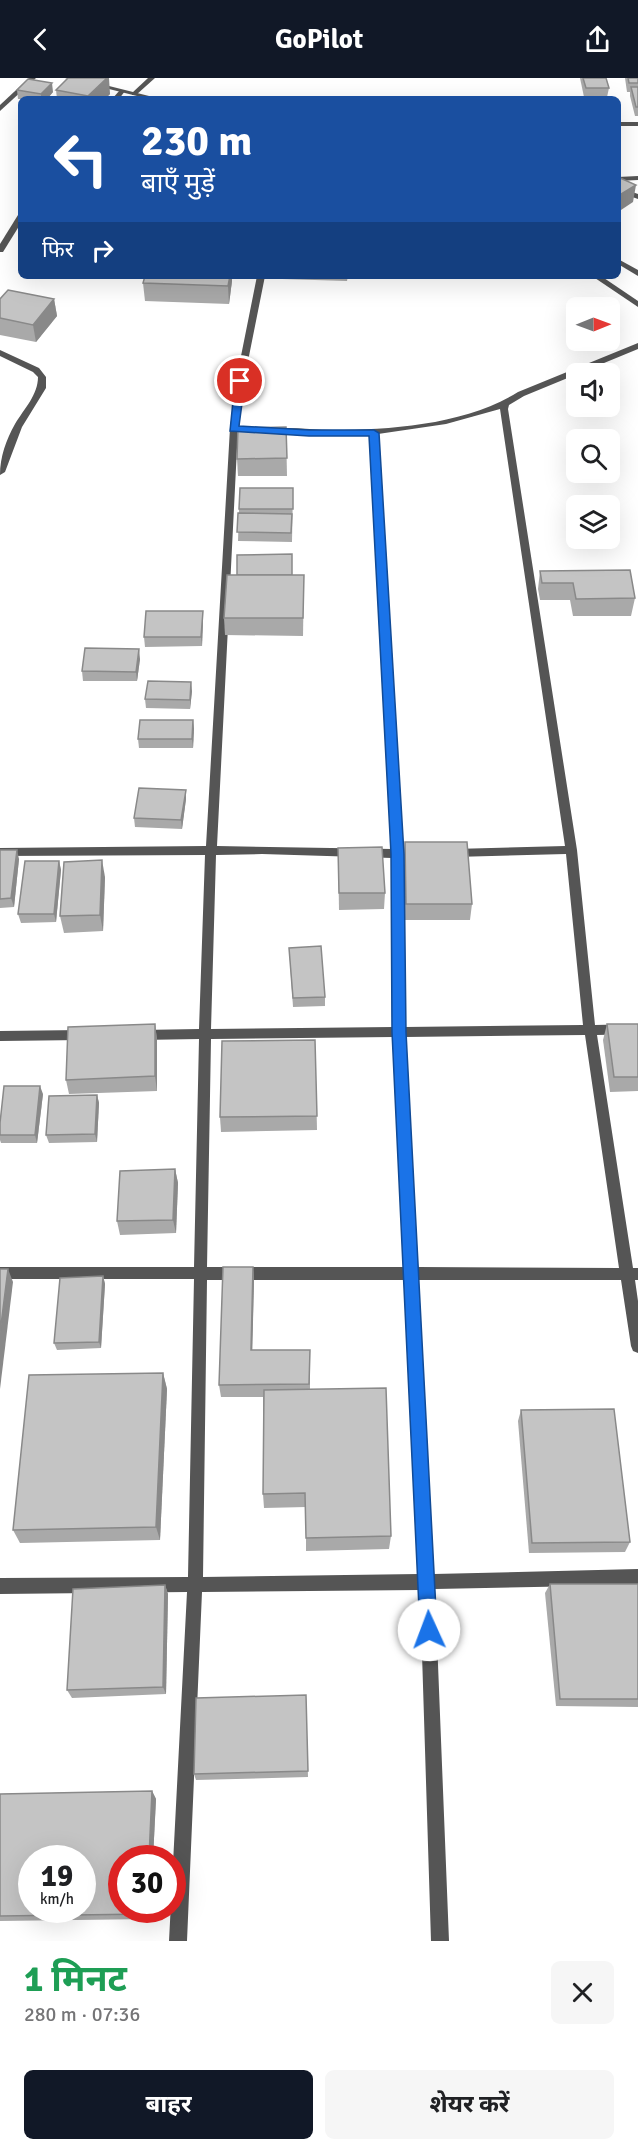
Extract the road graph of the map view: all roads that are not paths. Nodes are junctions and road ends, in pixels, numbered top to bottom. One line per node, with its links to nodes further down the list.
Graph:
1 (33, 78): 8 (street)
2 (68, 78): 4 (street)
3 (152, 78): 5 (street)
4 (122, 91): 5 (street); 6 (street)
5 (134, 94): 7 (street)
6 (118, 96)
7 (144, 96)
8 (0, 109)
9 (621, 124): 10 (street)
10 (638, 124)
11 (638, 178): 12 (street)
12 (621, 179)
13 (621, 190): 14 (street)
14 (638, 197)
15 (18, 222): 16 (street)
16 (0, 250)
17 (621, 263): 18 (street)
18 (638, 274)
19 (260, 279): 28 (street)
20 (600, 279): 21 (street)
21 (638, 305)
22 (638, 346): 24 (street)
23 (0, 353): 27 (street)
24 (505, 404): 26 (street); 29 (street)
25 (266, 430): 26 (street)
26 (374, 433): 33 (street)
27 (0, 472)
28 (211, 850): 30 (street); 33 (street); 39 (street)
29 (571, 850): 32 (street); 35 (street)
30 (0, 852)
31 (421, 853): 33 (street)
32 (444, 853)
33 (398, 854): 36 (street)
34 (638, 1029): 35 (street)
35 (590, 1030): 36 (street); 44 (street)
36 (399, 1032): 39 (street); 43 (street)
37 (91, 1035): 40 (street)
38 (125, 1035): 39 (street)
39 (205, 1035): 42 (street)
40 (0, 1036)
41 (0, 1273): 42 (street)
42 (200, 1273): 43 (street); 48 (street)
43 (411, 1273): 44 (street); 47 (street)
44 (632, 1274): 45 (street)
45 (638, 1346)
46 (638, 1577): 47 (street)
47 (427, 1582): 48 (street); 51 (street)
48 (195, 1584): 49 (street); 50 (street)
49 (0, 1586)
50 (178, 1941)
51 (440, 1941)

